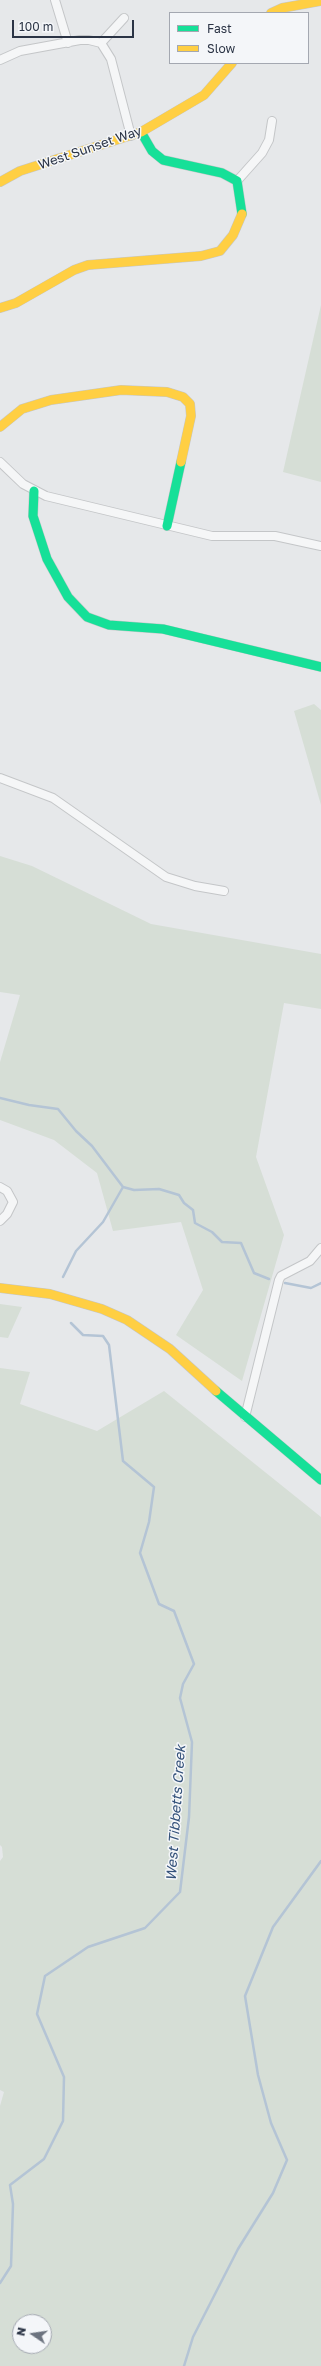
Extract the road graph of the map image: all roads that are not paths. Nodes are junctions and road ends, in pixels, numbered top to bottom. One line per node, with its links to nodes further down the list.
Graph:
1 (55, 0): 5 (street)
2 (321, 1): 3 (street)
3 (273, 12)
4 (124, 18): 6 (street)
5 (68, 42): 6 (street); 7 (street)
6 (101, 43): 11 (street)
7 (0, 60)
8 (231, 64): 10 (street, West Sunset Way)
9 (272, 121): 12 (street)
10 (141, 132): 11 (street, West Sunset Way); 12 (street)
11 (131, 136): 13 (street, West Sunset Way)
12 (237, 181): 14 (street)
13 (0, 182)
14 (0, 308)
15 (0, 427): 18 (street)
16 (0, 462): 17 (street)
17 (34, 491): 18 (street); 20 (street)
18 (167, 526): 19 (street)
19 (321, 546)
20 (320, 664)
21 (0, 778): 22 (street)
22 (224, 891)
23 (0, 1186): 24 (street)
24 (0, 1221)
25 (321, 1248): 27 (street)
26 (0, 1288): 27 (street)
27 (245, 1416): 28 (street)
28 (321, 1480)

